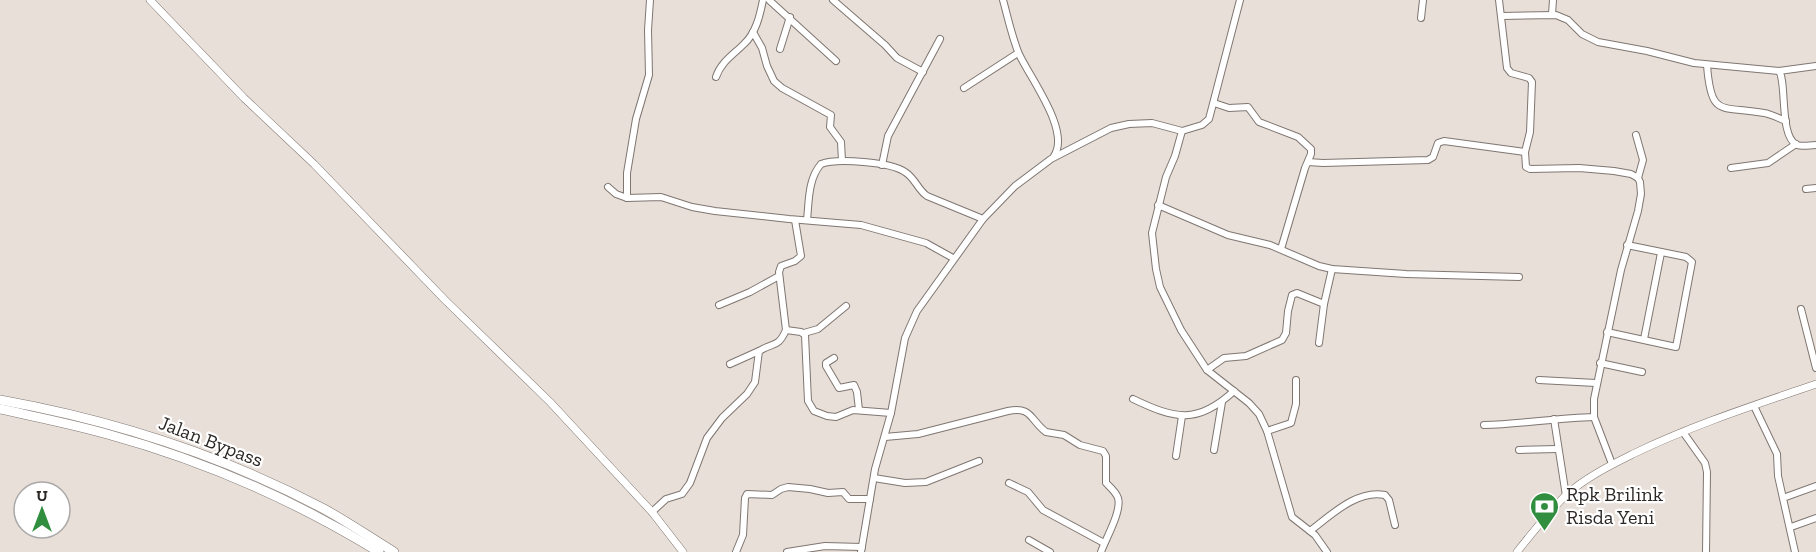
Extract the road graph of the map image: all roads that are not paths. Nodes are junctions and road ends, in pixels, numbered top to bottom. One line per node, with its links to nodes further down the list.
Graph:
1 (150, 0): 101 (street)
2 (650, 0): 42 (street)
3 (764, 0): 15 (street)
4 (769, 0): 13 (street)
5 (833, 0): 23 (street)
6 (1003, 0): 18 (street)
7 (1240, 0): 26 (street)
8 (1423, 0): 14 (street)
9 (1499, 0): 12 (street)
10 (1553, 0): 11 (street)
11 (1552, 14): 12 (street); 20 (street)
12 (1502, 15): 32 (street)
13 (790, 17): 17 (street); 19 (street)
14 (1421, 18)
15 (753, 32): 24 (street); 34 (street)
16 (940, 39): 23 (street)
17 (780, 49)
18 (1018, 53): 25 (street); 33 (street)
19 (836, 61)
20 (1707, 65): 22 (street); 27 (street)
21 (1816, 66): 22 (street)
22 (1779, 71): 27 (street)
23 (923, 72): 36 (street)
24 (716, 77)
25 (964, 88)
26 (1214, 103): 28 (street); 35 (street)
27 (1785, 121): 30 (street)
28 (1182, 131): 33 (street); 43 (street)
29 (1636, 135): 38 (street)
30 (1796, 144): 31 (street); 37 (street)
31 (1816, 146)
32 (1525, 152): 35 (street); 38 (street)
33 (1051, 159): 44 (street)
34 (842, 160): 36 (street); 46 (street)
35 (1308, 162): 48 (street)
36 (882, 165): 44 (street)
37 (1731, 168)
38 (1638, 178): 47 (street)
39 (608, 187): 42 (street)
40 (1816, 188): 41 (street)
41 (1806, 189)
42 (627, 198): 45 (street)
43 (1158, 205): 48 (street); 68 (street)
44 (983, 219): 50 (street)
45 (795, 220): 46 (street); 52 (street)
46 (807, 220): 50 (street)
47 (1627, 245): 49 (street); 59 (street)
48 (1281, 249): 51 (street)
49 (1661, 253): 61 (street); 61 (street)
50 (954, 258): 81 (street)
51 (1332, 269): 53 (street); 54 (street)
52 (779, 276): 55 (street); 58 (street)
53 (1519, 277)
54 (1324, 304): 62 (street); 68 (street)
55 (719, 305)
56 (846, 306): 60 (street)
57 (1801, 309): 67 (street)
58 (786, 330): 60 (street); 63 (street)
59 (1607, 332): 61 (street); 65 (street)
60 (804, 333): 80 (street)
61 (1644, 339)
62 (1320, 343)
63 (759, 351): 66 (street); 101 (street)
64 (834, 358): 80 (street)
65 (1600, 363): 69 (street); 72 (street)
66 (730, 364)
67 (1816, 368)
68 (1207, 369): 74 (street)
69 (1642, 372)
70 (1296, 380): 86 (street)
71 (1539, 380): 72 (street)
72 (1596, 383): 83 (street)
73 (1816, 384): 78 (street)
74 (1234, 391): 77 (street); 86 (street)
75 (1133, 399): 82 (street)
76 (0, 400): 110 (highway, Jalan Bypass)
77 (1222, 402): 82 (street); 90 (street)
78 (1754, 406): 87 (street); 99 (street)
79 (0, 410): 109 (highway, Jalan Bypass)
80 (859, 410): 81 (street)
81 (891, 413): 88 (street)
82 (1182, 416): 92 (street)
83 (1594, 417): 84 (street); 94 (street)
84 (1554, 419): 85 (street); 89 (street)
85 (1484, 425)
86 (1267, 431): 105 (street)
87 (1683, 432): 94 (street); 118 (street)
88 (885, 437): 95 (street); 107 (street)
89 (1558, 449): 91 (street); 98 (street)
90 (1214, 450)
91 (1519, 450)
92 (1176, 456)
93 (979, 461): 95 (street)
94 (1612, 464): 98 (street)
95 (874, 478): 100 (street)
96 (1009, 483): 107 (street)
97 (1816, 486): 99 (street)
98 (1566, 496): 117 (street)
99 (1783, 498): 104 (street)
100 (870, 499): 108 (street); 112 (street)
101 (652, 512): 111 (street)
102 (1816, 518): 104 (street)
103 (1395, 525): 105 (street)
104 (1791, 527): 119 (street)
105 (1310, 531): 116 (street)
106 (1029, 540): 114 (street)
107 (1104, 543): 115 (street)
108 (861, 551): 113 (street)
109 (380, 552)
110 (394, 552)
111 (683, 552)
112 (736, 552)
113 (787, 552)
114 (1050, 552)
115 (1101, 552)
116 (1327, 552)
117 (1517, 552)
118 (1706, 552)
119 (1795, 552)

